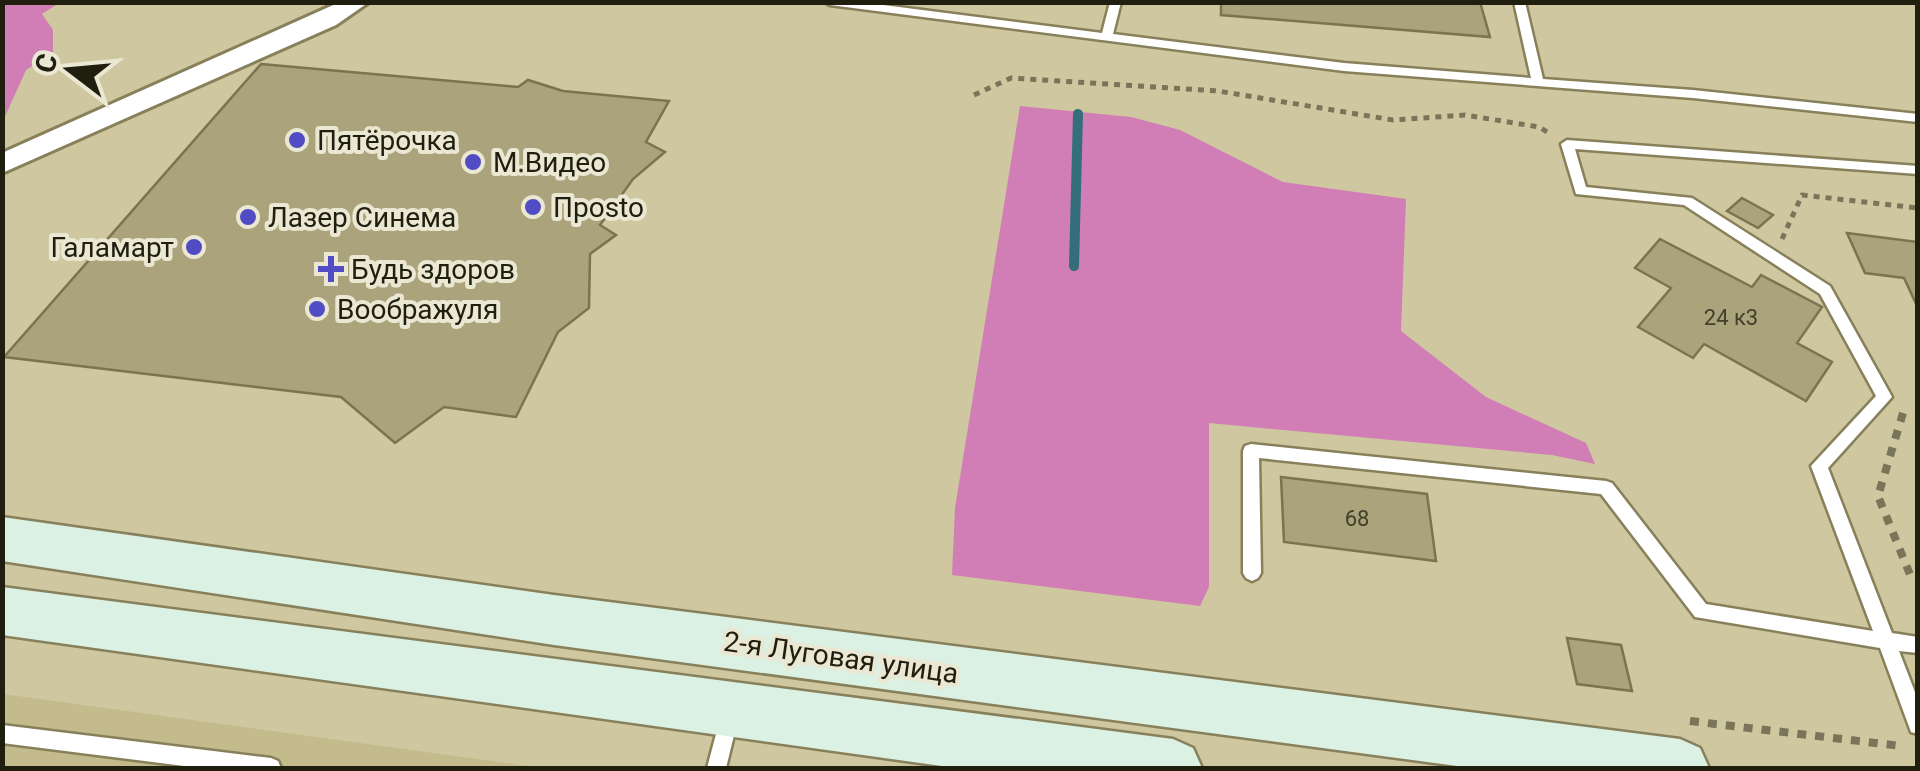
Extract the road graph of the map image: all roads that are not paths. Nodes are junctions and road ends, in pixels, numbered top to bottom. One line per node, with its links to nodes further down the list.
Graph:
1 (358, 2): 8 (street)
2 (830, 2): 5 (lane)
3 (1116, 2): 5 (lane)
4 (1519, 2): 6 (lane)
5 (1107, 37): 6 (lane)
6 (1538, 81): 7 (lane)
7 (1918, 118)
8 (2, 164)
9 (1918, 170): 13 (lane)
10 (2, 539): 21 (main road, 2-я Луговая улица)
11 (1252, 574): 13 (lane)
12 (2, 611): 15 (main road)
13 (1886, 641): 14 (lane); 16 (lane)
14 (1918, 645)
15 (731, 712): 19 (lane); 20 (main road)
16 (1918, 725)
17 (2, 734): 18 (lane)
18 (271, 768)
19 (716, 768)
20 (1174, 768)
21 (1680, 768)

